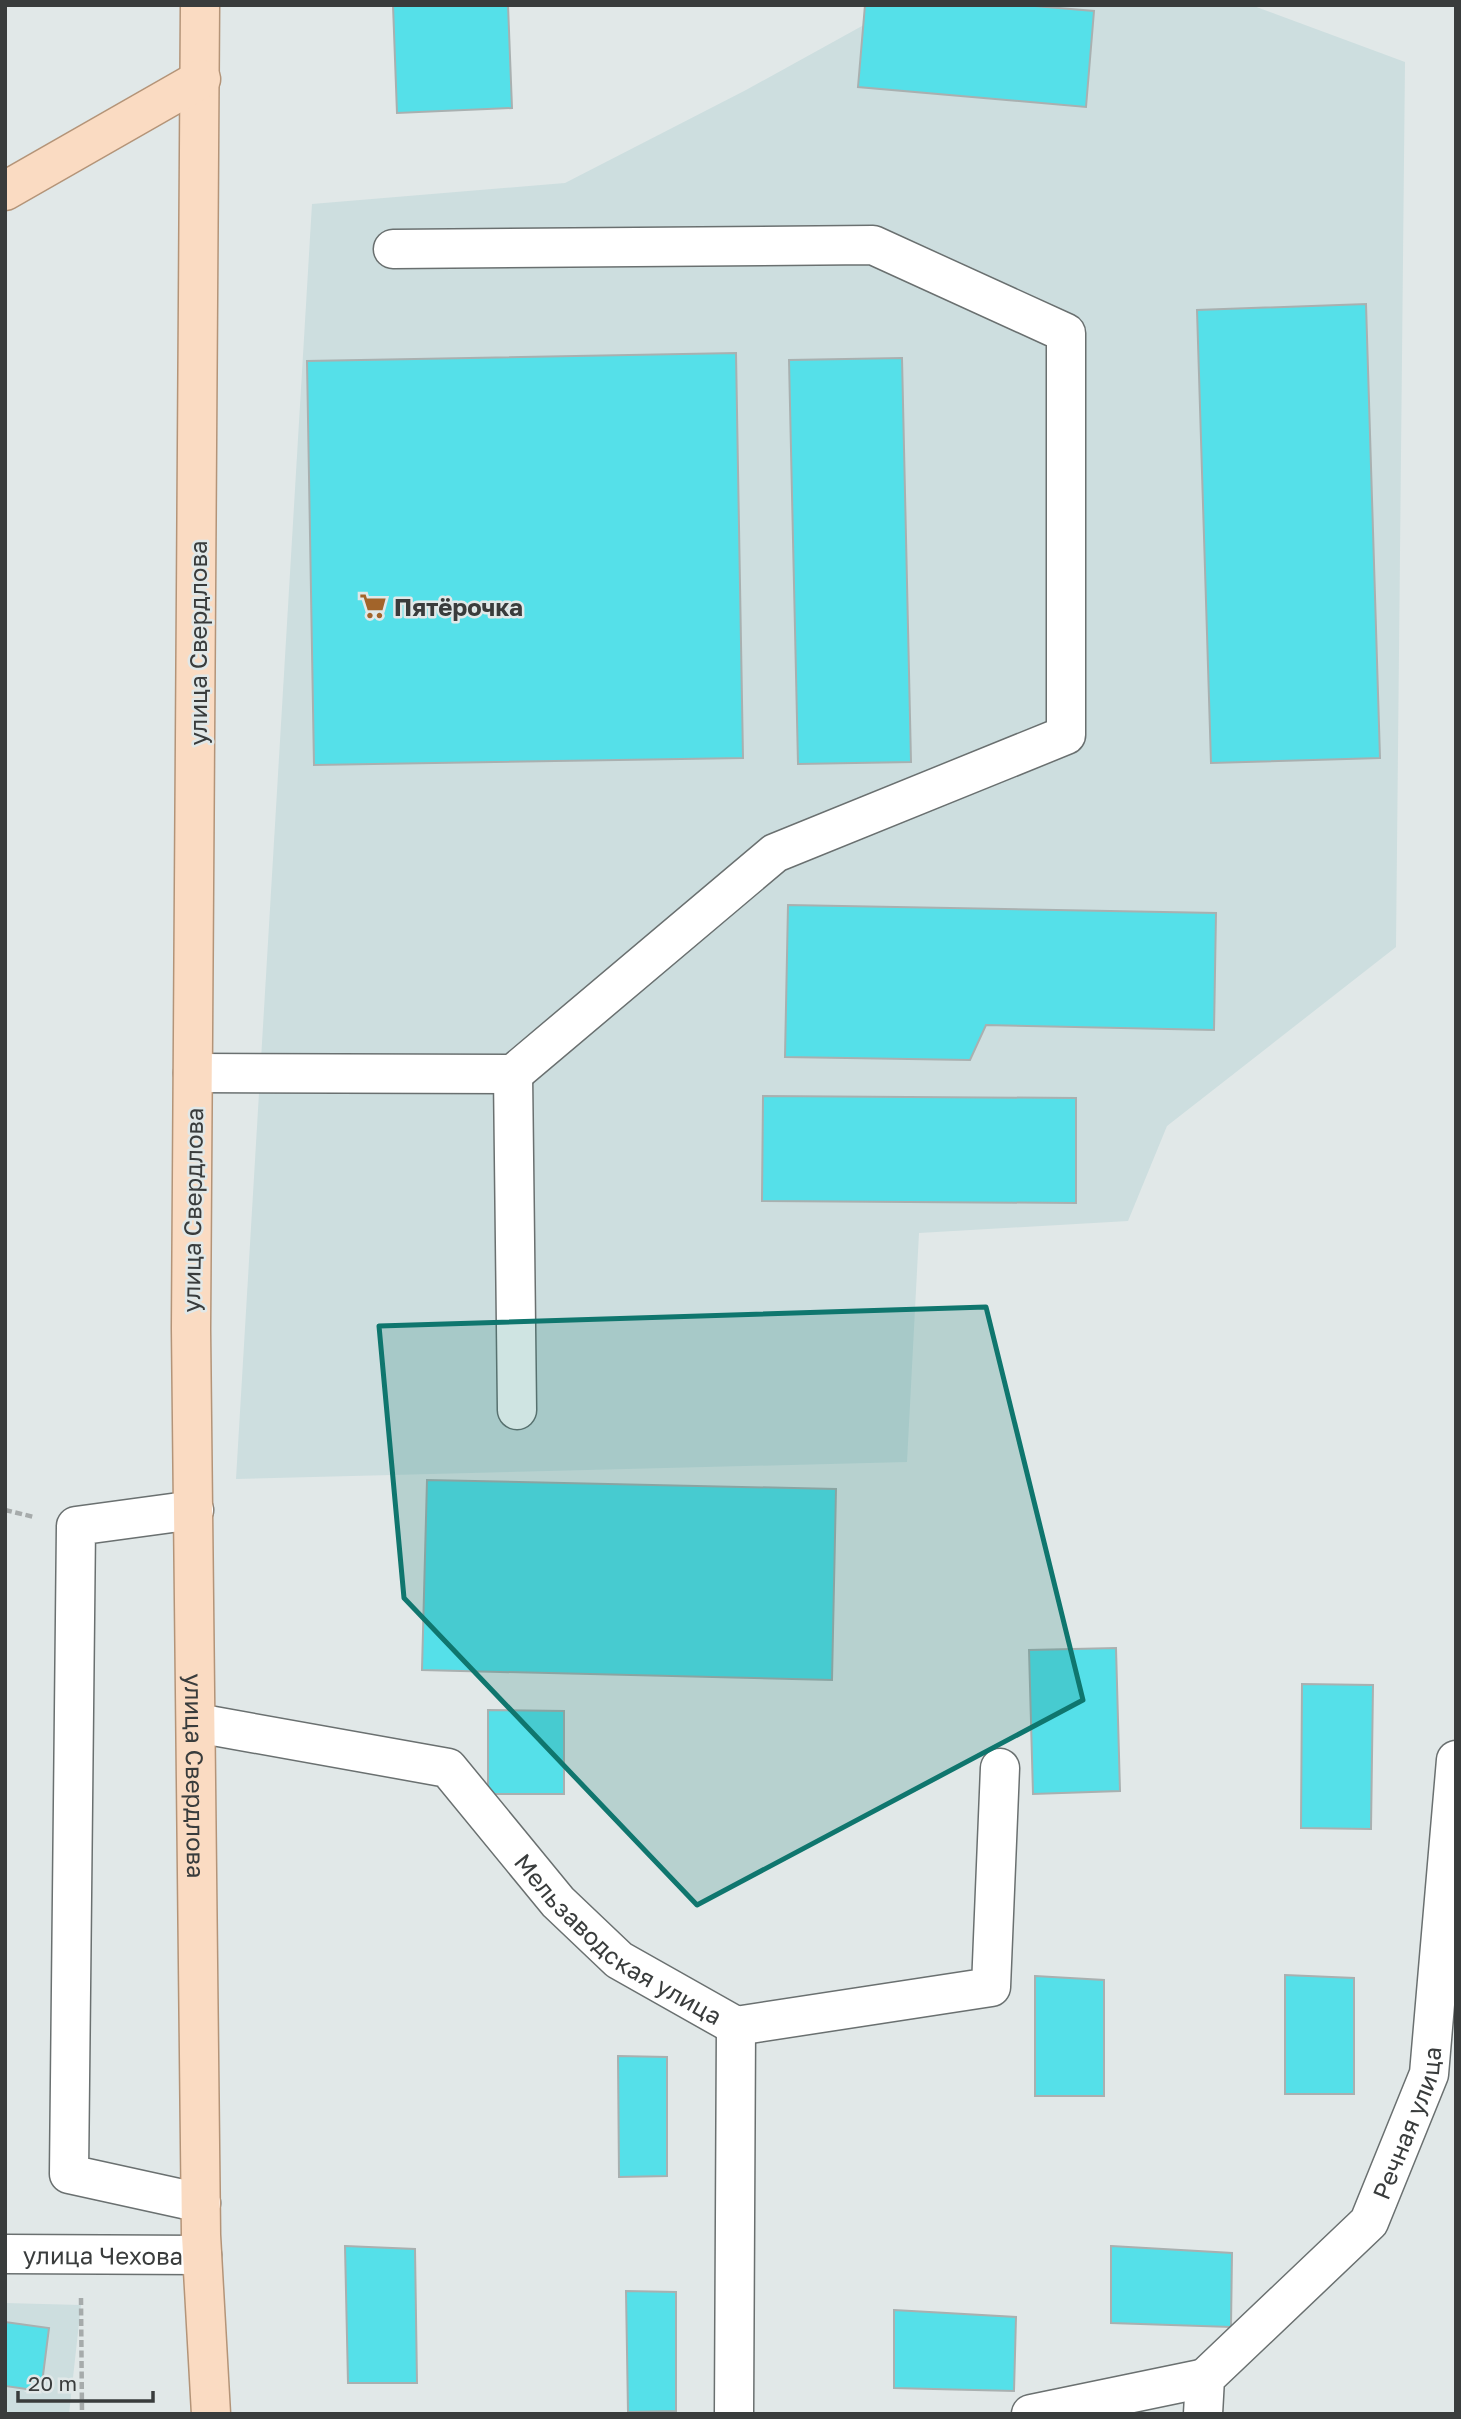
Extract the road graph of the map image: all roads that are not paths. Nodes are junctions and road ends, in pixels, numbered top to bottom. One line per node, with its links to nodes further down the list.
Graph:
1 (201, 5): 2 (main road, улица Свердлова)
2 (201, 79): 3 (main road); 5 (main road, улица Свердлова)
3 (5, 191)
4 (393, 249): 6 (street)
5 (193, 1073): 6 (street); 8 (main road, улица Свердлова)
6 (513, 1074): 7 (street)
7 (517, 1410)
8 (194, 1510): 9 (main road, улица Свердлова); 13 (street)
9 (197, 1723): 12 (street, Мельзаводская улица); 13 (main road, улица Свердлова)
10 (1456, 1760): 16 (street, Речная улица)
11 (1000, 1768): 12 (street, Мельзаводская улица)
12 (736, 2026): 18 (street)
13 (201, 2203): 15 (main road, улица Свердлова)
14 (5, 2254): 15 (street, улица Чехова)
15 (202, 2255): 17 (main road, улица Свердлова)
16 (1204, 2396): 19 (street)
17 (211, 2414)
18 (734, 2414)
19 (1031, 2414)

